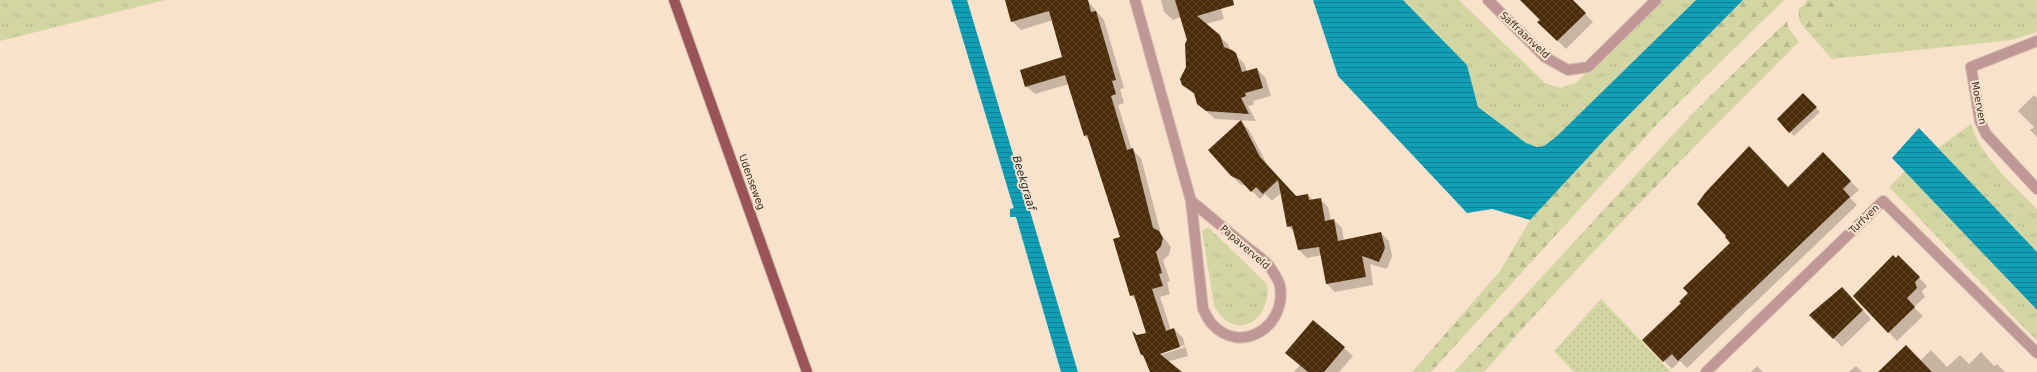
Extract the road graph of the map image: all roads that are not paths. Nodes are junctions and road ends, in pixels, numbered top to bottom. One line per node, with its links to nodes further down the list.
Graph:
1 (674, 0): 9 (main road, Udenseweg)
2 (1135, 0): 7 (street, Papaverveld)
3 (1488, 0): 4 (street, Saffraanveld)
4 (1656, 0)
5 (2037, 41): 6 (street, Moerven)
6 (2037, 189)
7 (1191, 201): 7 (street, Papaverveld)
8 (2037, 353): 10 (street, Turfven)
9 (807, 372)
10 (1706, 372)

